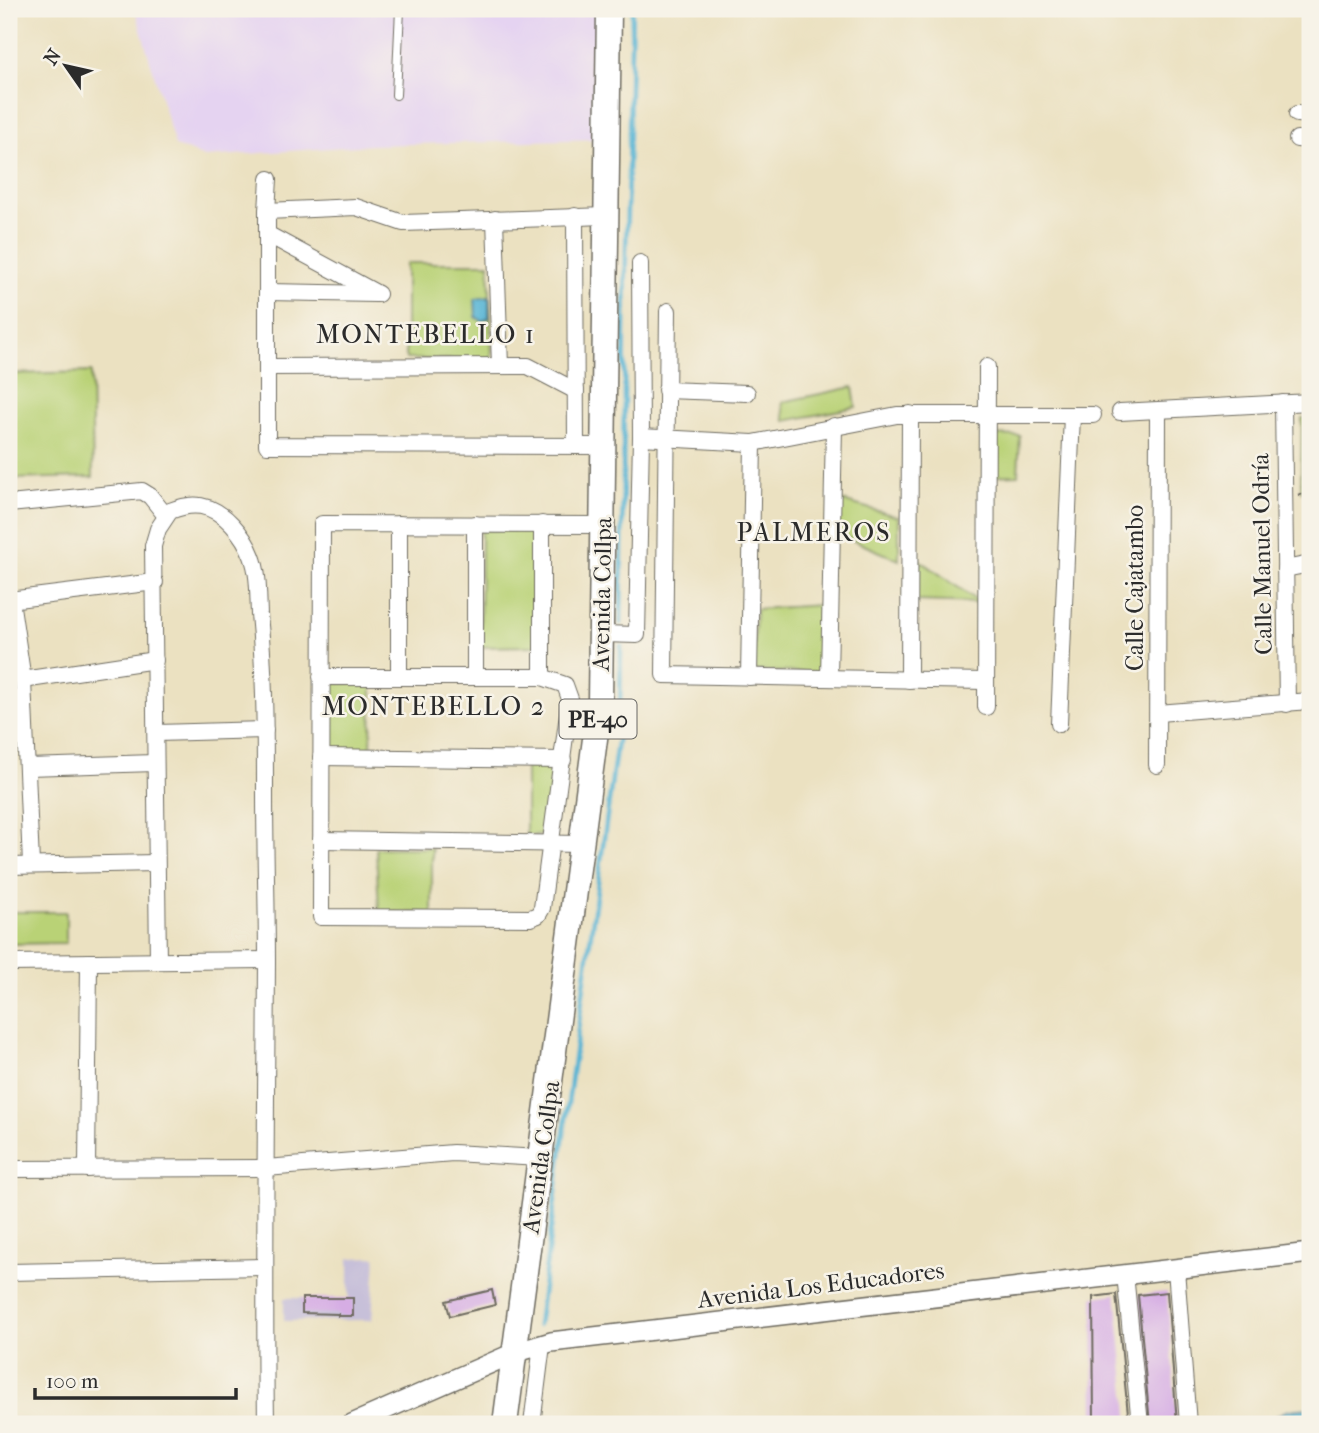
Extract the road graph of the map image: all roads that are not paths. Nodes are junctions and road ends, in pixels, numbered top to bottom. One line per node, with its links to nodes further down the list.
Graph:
1 (400, 9): 3 (lane)
2 (610, 9): 7 (main road, Avenida Collpa / PE-40)
3 (396, 95)
4 (269, 179): 5 (street)
5 (267, 212): 8 (street); 9 (street)
6 (575, 216): 7 (street); 8 (street); 17 (street)
7 (606, 216): 32 (main road, Avenida Collpa / PE-40)
8 (495, 219): 13 (street)
9 (267, 234): 11 (street); 11 (street)
10 (640, 263): 28 (street)
11 (267, 292): 15 (street)
12 (668, 311): 16 (street)
13 (500, 366): 15 (street); 17 (street)
14 (987, 367): 26 (street)
15 (267, 368): 31 (street)
16 (666, 390): 18 (street); 29 (street)
17 (576, 391): 31 (street)
18 (747, 393)
19 (1310, 402): 20 (street)
20 (1283, 403): 21 (street); 40 (street, Calle Manuel Odría)
21 (1158, 411): 22 (street); 57 (street, Calle Cajatambo)
22 (1119, 412)
23 (910, 414): 26 (street); 27 (street); 52 (street)
24 (1072, 415): 25 (street); 26 (street); 58 (street)
25 (1093, 415)
26 (987, 416): 53 (street)
27 (834, 426): 30 (street); 50 (street)
28 (642, 437): 29 (street); 43 (street)
29 (665, 437): 30 (street); 49 (street)
30 (752, 443): 49 (street)
31 (576, 446): 32 (street)
32 (605, 446): 38 (main road, Avenida Collpa / PE-40)
33 (9, 504): 34 (street)
34 (166, 516): 41 (street); 59 (street)
35 (399, 524): 36 (street); 45 (street); 46 (street)
36 (475, 524): 37 (street); 47 (street)
37 (542, 524): 38 (street); 48 (street)
38 (604, 525): 43 (main road, Avenida Collpa / PE-40)
39 (1310, 564): 40 (street)
40 (1285, 569): 55 (street, Calle Manuel Odría)
41 (155, 582): 42 (street); 44 (street)
42 (10, 600): 51 (street)
43 (602, 634): 68 (main road, Avenida Collpa / PE-40)
44 (155, 660): 51 (street); 60 (street)
45 (321, 677): 46 (street); 61 (street)
46 (399, 677): 47 (street)
47 (475, 677): 48 (street)
48 (542, 677): 62 (street)
49 (748, 677): 50 (street)
50 (829, 678): 52 (street)
51 (23, 680): 65 (street)
52 (909, 680): 53 (street)
53 (985, 681): 56 (street)
54 (1310, 701): 55 (street)
55 (1287, 704): 57 (street)
56 (986, 707)
57 (1158, 713): 64 (street, Calle Cajatambo)
58 (1059, 724)
59 (265, 730): 60 (street); 72 (street)
60 (157, 733): 63 (street)
61 (321, 758): 62 (street); 66 (street)
62 (563, 760): 67 (street)
63 (155, 763): 65 (street); 69 (street)
64 (1157, 765)
65 (28, 767): 70 (street)
66 (321, 840): 67 (street); 67 (street)
67 (552, 842): 68 (street)
68 (582, 844): 76 (main road, Avenida Collpa / PE-40)
69 (156, 863): 70 (street); 73 (street)
70 (31, 864): 71 (street)
71 (9, 866)
72 (267, 960): 73 (street); 77 (street)
73 (158, 961): 74 (street)
74 (89, 962): 75 (street); 79 (street)
75 (9, 963)
76 (540, 1158): 77 (street); 86 (main road, Avenida Collpa / PE-40)
77 (266, 1168): 79 (street); 81 (street)
78 (9, 1169): 79 (street)
79 (87, 1169)
80 (1310, 1253): 82 (street, Avenida Los Educadores)
81 (264, 1267): 83 (street); 87 (street)
82 (1176, 1269): 84 (street, Avenida Los Educadores); 92 (street)
83 (9, 1272)
84 (1125, 1274): 85 (street, Avenida Los Educadores); 91 (street)
85 (542, 1345): 86 (street, Avenida Los Educadores); 90 (street)
86 (514, 1353): 88 (street, Avenida Los Educadores); 89 (main road, Avenida Collpa / PE-40)
87 (266, 1424)
88 (352, 1424)
89 (505, 1424)
90 (532, 1424)
91 (1140, 1424)
92 (1188, 1424)

